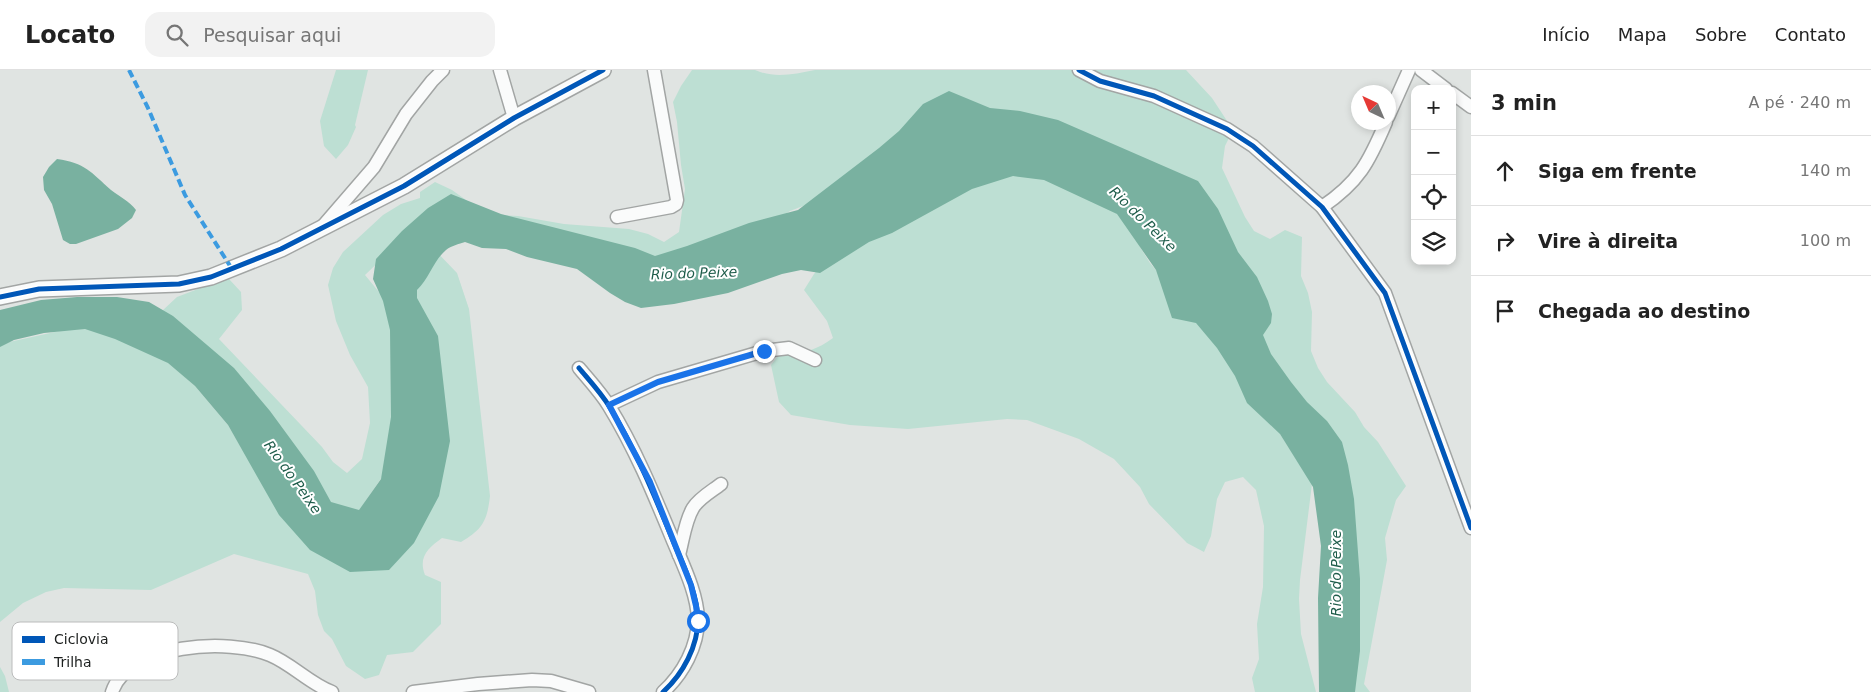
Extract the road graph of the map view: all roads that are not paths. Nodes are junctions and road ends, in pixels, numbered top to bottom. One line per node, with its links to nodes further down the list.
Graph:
1 (443, 70): 16 (street)
2 (500, 70): 12 (street)
3 (603, 70): 12 (street)
4 (654, 70): 15 (street)
5 (1079, 70): 14 (street)
6 (1409, 70): 10 (street)
7 (1421, 70): 8 (street)
8 (1441, 85)
9 (1456, 96): 11 (street)
10 (1396, 99)
11 (1471, 107)
12 (514, 118): 16 (street)
13 (1382, 130): 14 (street)
14 (1322, 207): 22 (street)
15 (617, 217)
16 (321, 228): 17 (street)
17 (0, 297)
18 (815, 360): 20 (street)
19 (579, 368): 20 (street)
20 (609, 405): 23 (street)
21 (721, 484): 23 (street)
22 (1471, 528)
23 (679, 555): 30 (street)
24 (178, 650): 27 (street)
25 (118, 680): 26 (street)
26 (112, 692)
27 (332, 692)
28 (413, 692): 29 (street)
29 (589, 692)
30 (663, 692)

